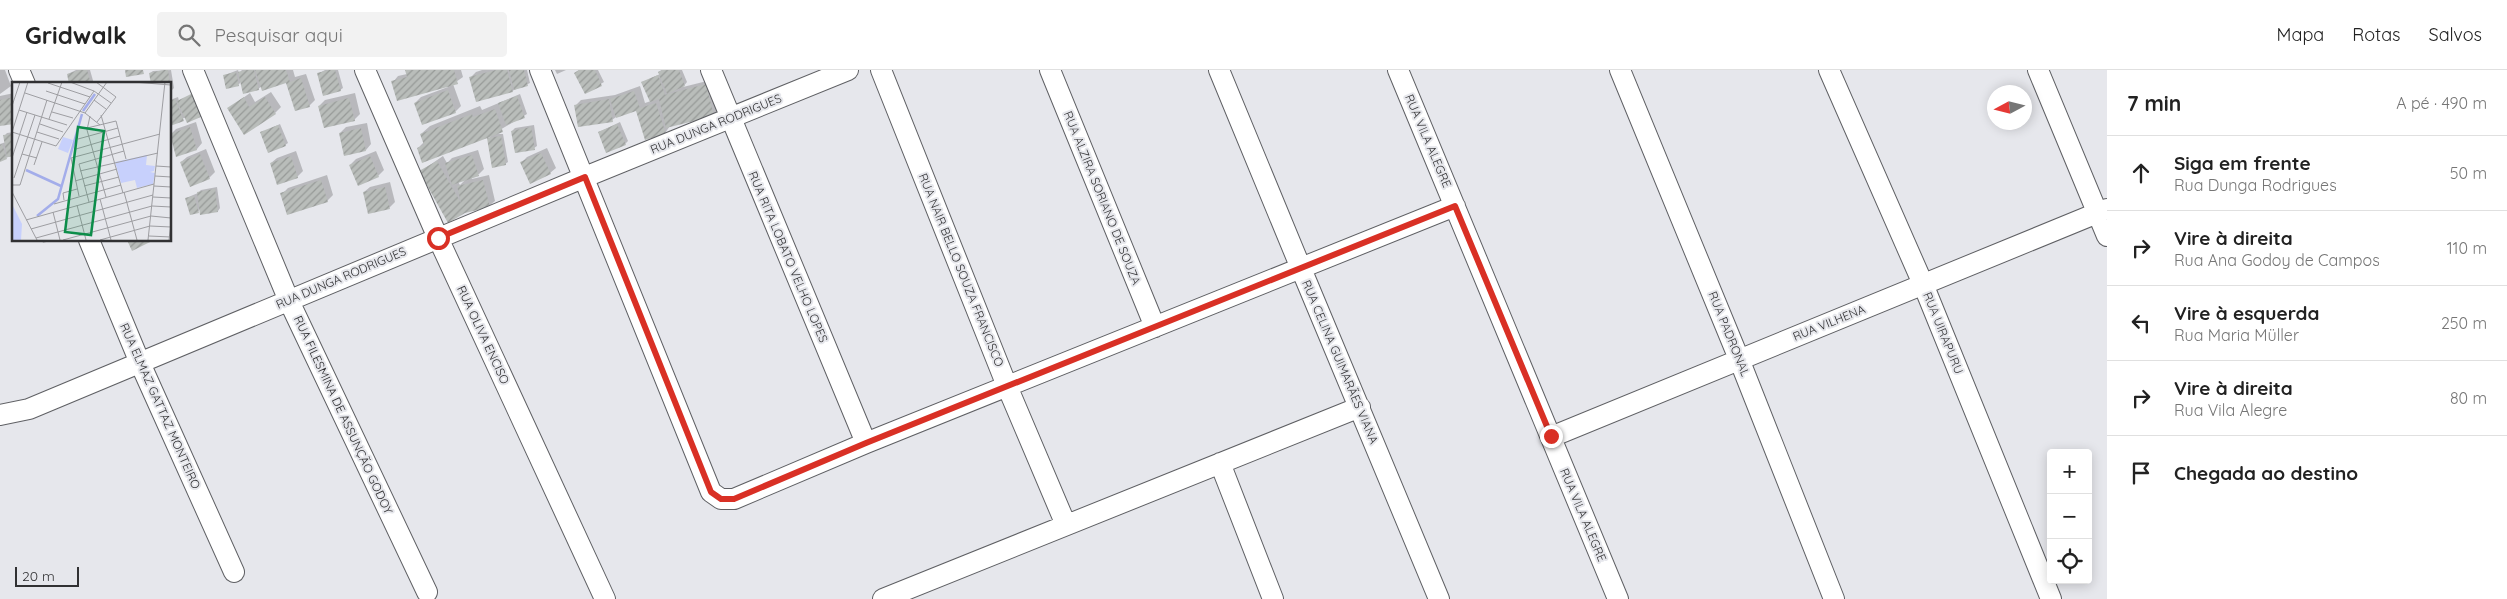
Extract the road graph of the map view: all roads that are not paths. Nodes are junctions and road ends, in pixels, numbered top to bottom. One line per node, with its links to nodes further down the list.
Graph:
1 (19, 70): 14 (street)
2 (193, 70): 24 (street, RUA FILESMINA DE ASSUNÇÃO GODOY)
3 (365, 70): 20 (street, RUA OLIVA ENCISO)
4 (540, 70): 16 (street)
5 (711, 70): 15 (street, RUA RITA LOBATO VELHO LOPES)
6 (848, 70): 15 (street, RUA DUNGA RODRIGUES)
7 (881, 70): 28 (street, RUA NAIR BELLO SOUZA FRANCISCO)
8 (1050, 70): 25 (street, RUA ALZIRA SORIANO DE SOUZA)
9 (1219, 70): 22 (street, RUA CELINA GUIMARÃES VIANA)
10 (1398, 70): 17 (street, RUA VILA ALEGRE)
11 (1620, 70): 26 (street, RUA PADRONAL)
12 (1829, 70): 23 (street, RUA UIRAPURU)
13 (2038, 70): 18 (street)
14 (24, 82)
15 (730, 118): 16 (street, RUA DUNGA RODRIGUES); 32 (street, RUA RITA LOBATO VELHO LOPES)
16 (585, 177): 20 (street, RUA DUNGA RODRIGUES); 32 (street)
17 (1455, 206): 22 (street); 31 (street, RUA VILA ALEGRE)
18 (2102, 211): 19 (street); 23 (street, RUA VILHENA)
19 (2107, 236)
20 (438, 238): 24 (street, RUA DUNGA RODRIGUES); 37 (street, RUA OLIVA ENCISO)
21 (89, 241): 27 (street, RUA ELMAZ GATTAZ MONTEIRO)
22 (1299, 268): 25 (street); 29 (street, RUA CELINA GUIMARÃES VIANA)
23 (1923, 284): 26 (street, RUA VILHENA); 43 (street, RUA UIRAPURU)
24 (289, 301): 27 (street, RUA DUNGA RODRIGUES); 36 (street, RUA FILESMINA DE ASSUNÇÃO GODOY)
25 (1155, 327): 28 (street)
26 (1739, 359): 31 (street, RUA VILHENA); 42 (street, RUA PADRONAL)
27 (140, 363): 30 (street, RUA DUNGA RODRIGUES); 35 (street, RUA ELMAZ GATTAZ MONTEIRO)
28 (1007, 386): 32 (street); 34 (street, RUA NAIR BELLO SOUZA FRANCISCO)
29 (1360, 407): 33 (street); 40 (street, RUA CELINA GUIMARÃES VIANA)
30 (0, 415)
31 (1551, 436): 41 (street, RUA VILA ALEGRE)
32 (866, 443)
33 (1220, 463): 34 (street); 39 (street)
34 (1066, 526): 38 (street)
35 (234, 572)
36 (427, 592)
37 (605, 599)
38 (883, 599)
39 (1274, 599)
40 (1439, 599)
41 (1618, 599)
42 (1834, 599)
43 (2050, 599)

